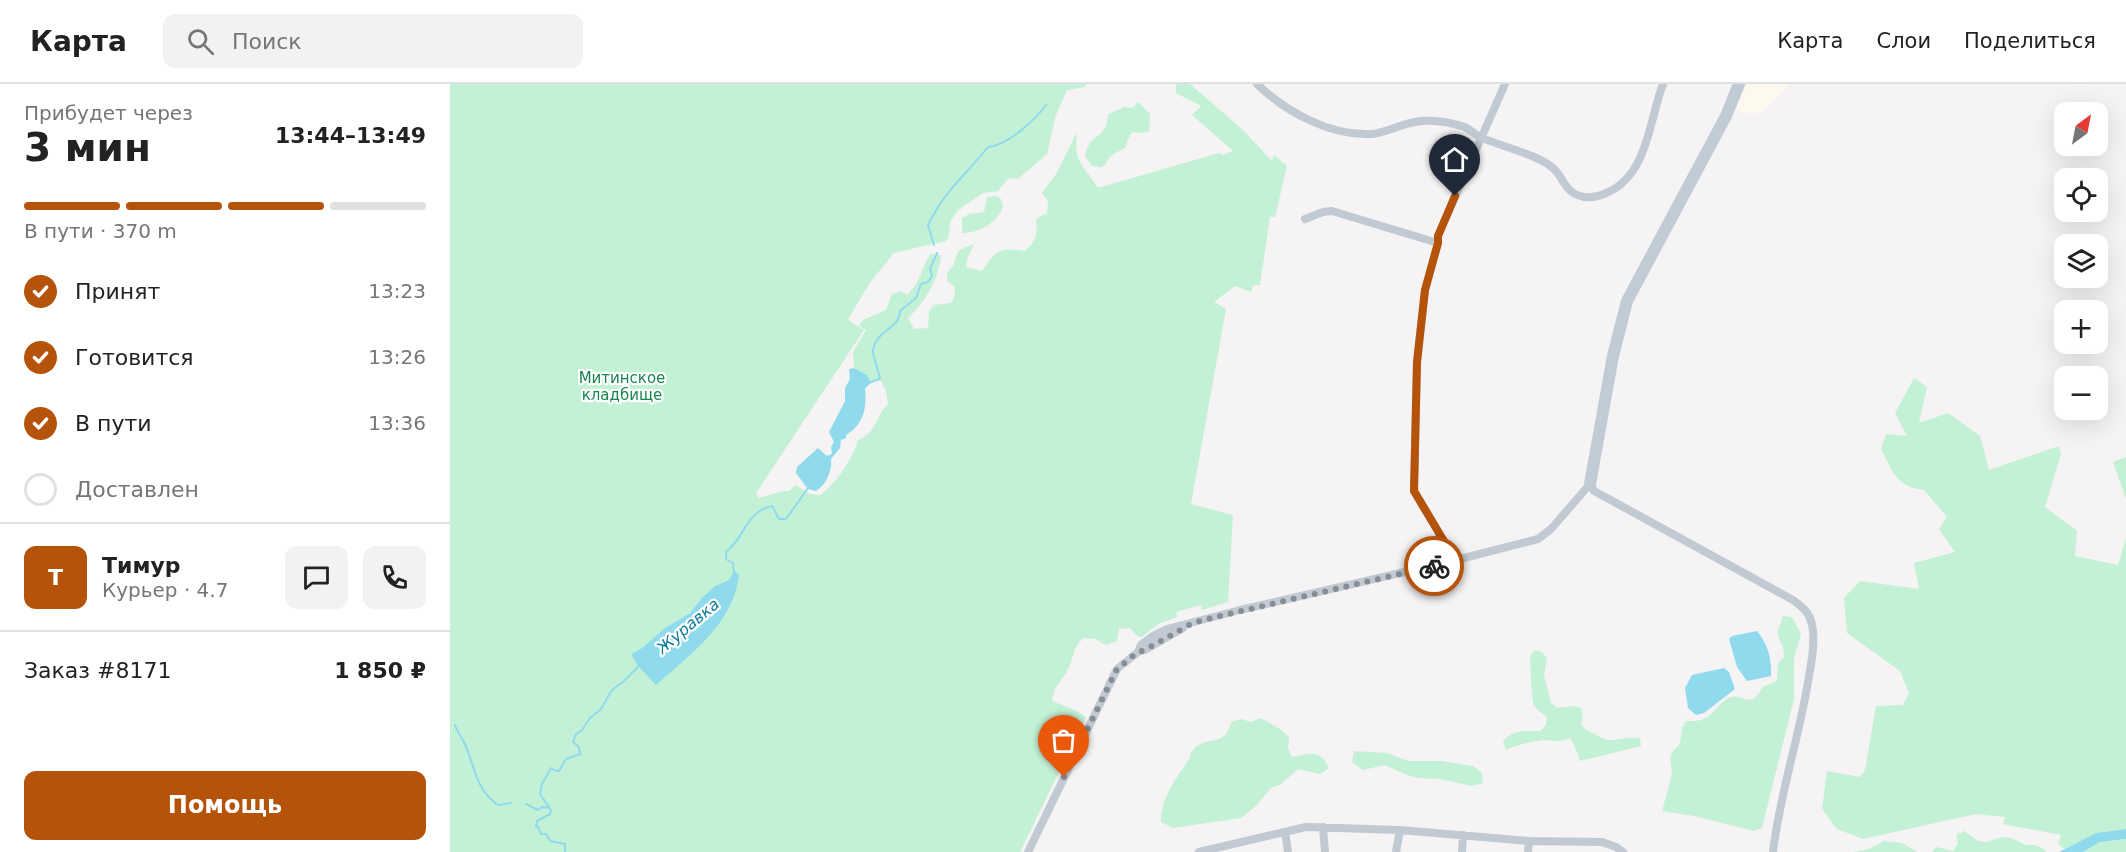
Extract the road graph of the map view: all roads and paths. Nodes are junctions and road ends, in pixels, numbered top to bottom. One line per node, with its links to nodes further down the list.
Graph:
1 (1257, 84): 5 (street)
2 (1505, 84): 5 (street)
3 (1664, 84): 5 (street)
4 (1739, 84): 8 (street)
5 (1481, 137): 7 (street)
6 (1305, 219): 7 (street)
7 (1438, 243): 9 (street)
8 (1590, 484): 9 (street); 23 (street)
9 (1452, 561): 15 (street)
10 (1323, 827): 11 (street); 12 (street); 18 (street)
11 (1400, 830): 13 (street); 19 (street)
12 (1285, 832): 16 (street); 17 (street)
13 (1463, 835): 14 (street); 20 (street)
14 (1529, 841): 21 (street); 22 (street)
15 (1028, 852)
16 (1198, 852)
17 (1288, 852)
18 (1324, 852)
19 (1396, 852)
20 (1462, 852)
21 (1528, 852)
22 (1623, 852)
23 (1773, 852)

